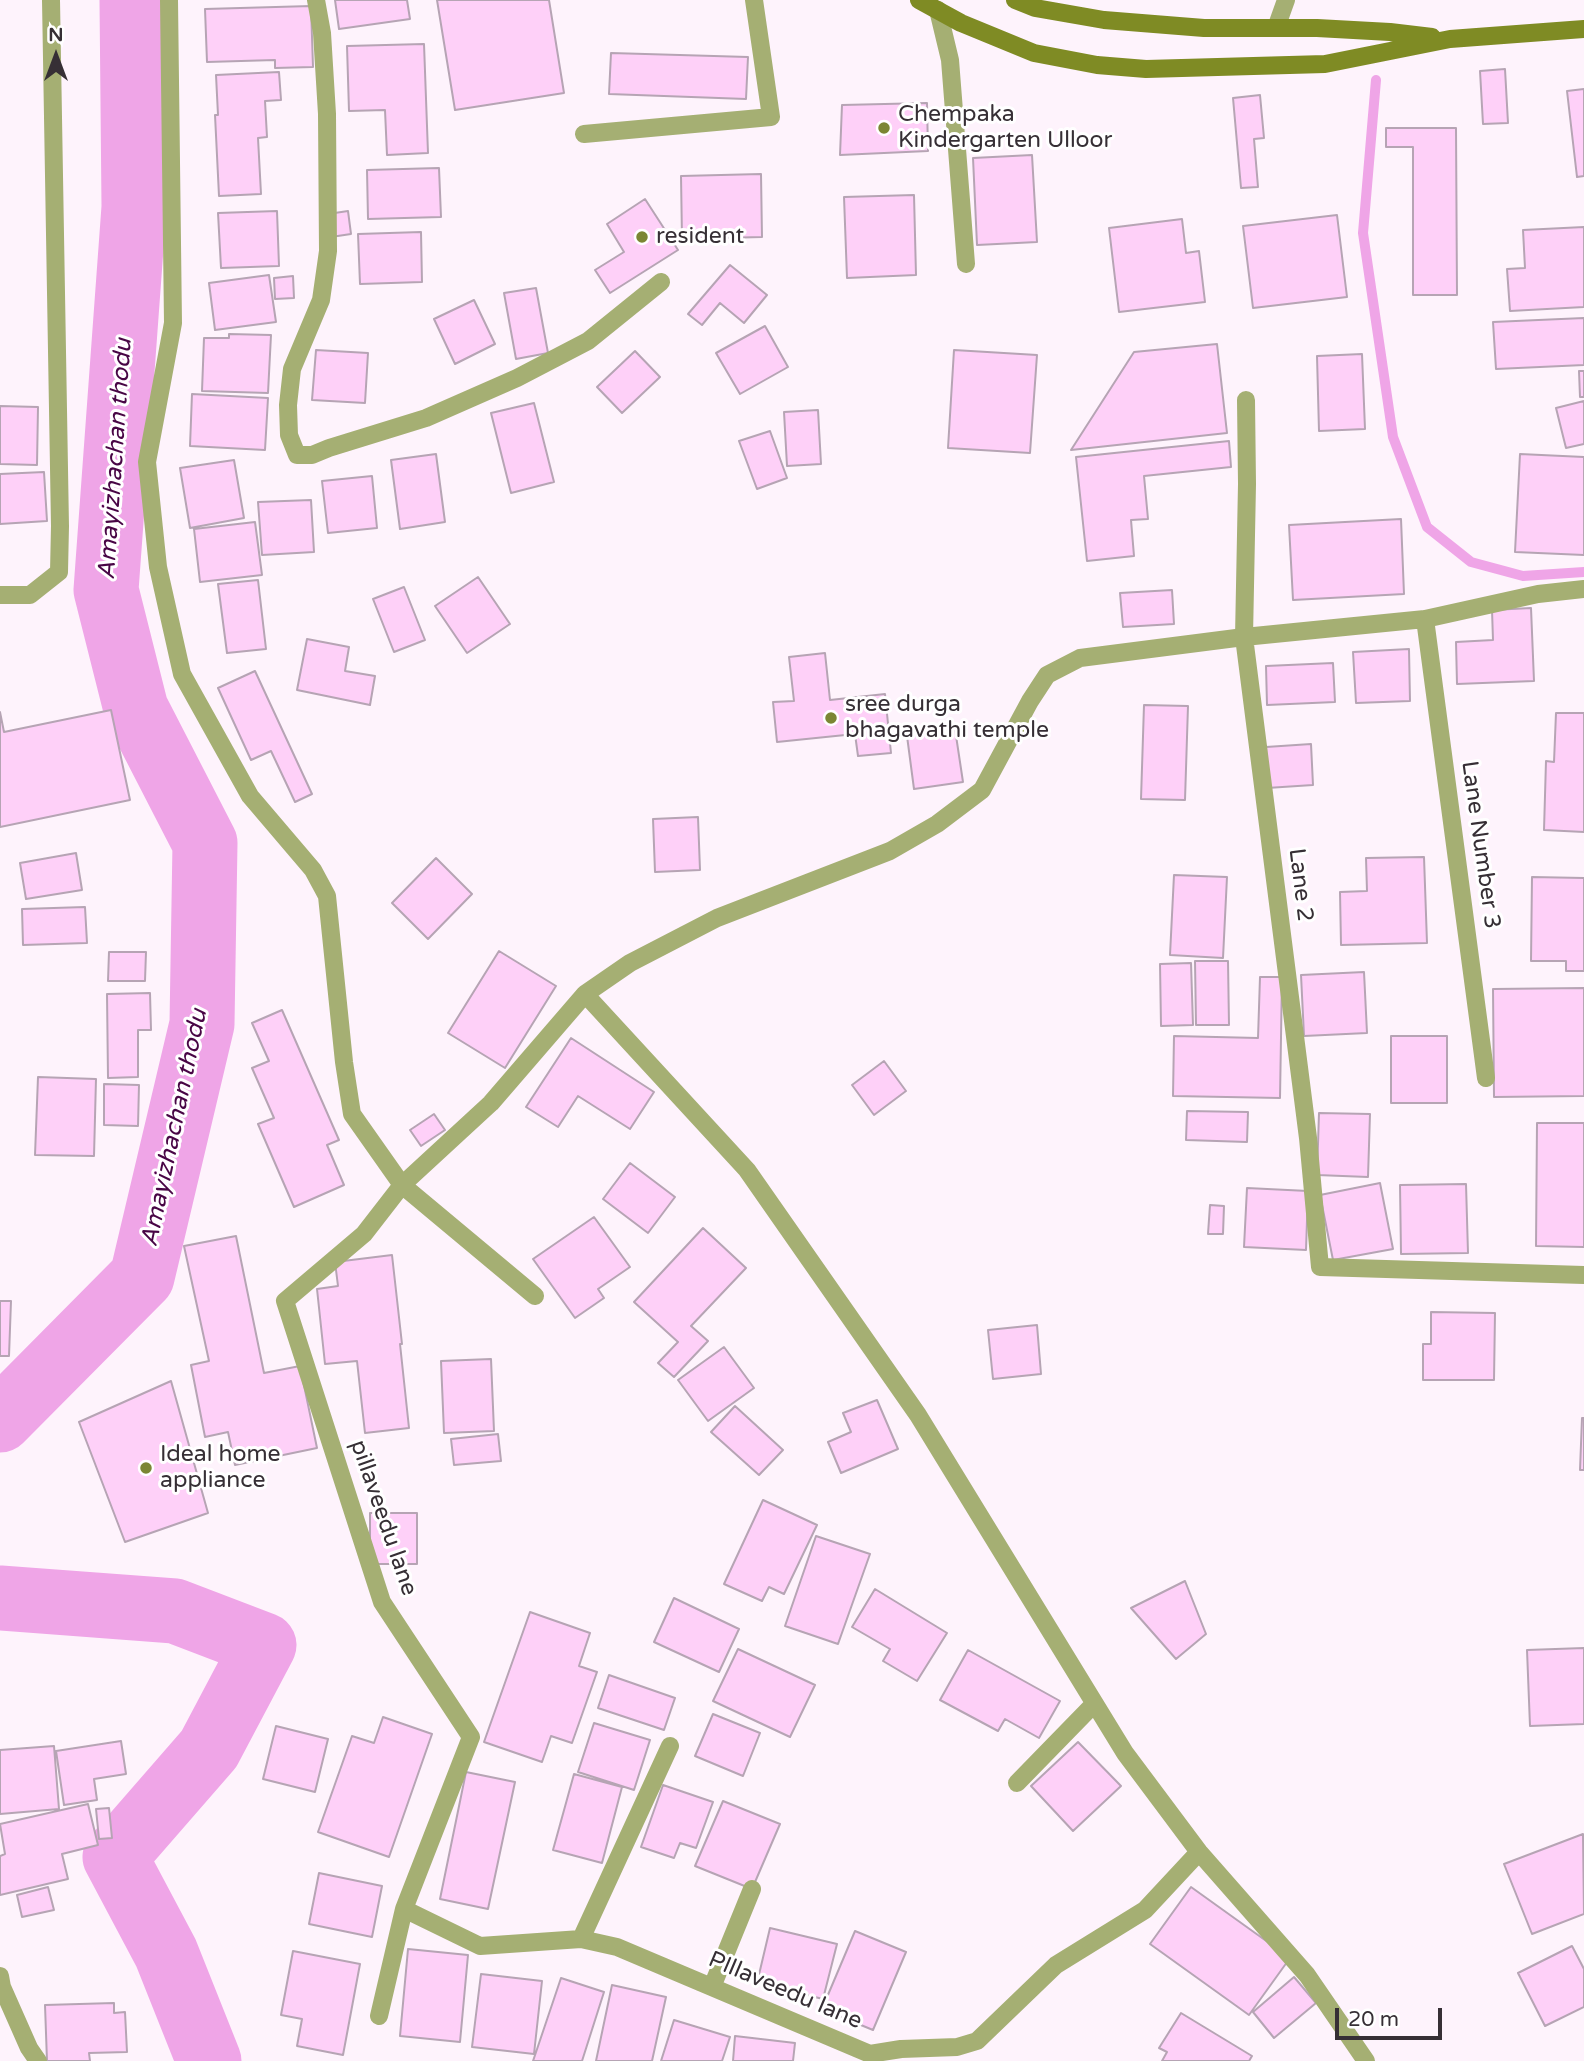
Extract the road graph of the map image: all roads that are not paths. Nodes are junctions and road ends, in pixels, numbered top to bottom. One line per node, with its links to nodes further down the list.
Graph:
1 (51, 0): 17 (street)
2 (169, 0): 22 (street)
3 (316, 0): 14 (street)
4 (754, 0): 12 (street)
5 (919, 0): 8 (main road)
6 (1015, 0): 9 (main road)
7 (1286, 0): 9 (street)
8 (938, 10): 11 (main road); 13 (street)
9 (1276, 28): 11 (main road)
10 (1584, 29): 11 (main road)
11 (1450, 39)
12 (584, 134)
13 (966, 264)
14 (661, 282)
15 (1245, 400): 19 (street, Lane 2)
16 (1584, 589): 18 (street)
17 (0, 595)
18 (1425, 618): 19 (street); 21 (street, Lane Number 3)
19 (1244, 638): 20 (street); 23 (street, Lane 2)
20 (585, 994): 22 (street); 25 (street)
21 (1486, 1078)
22 (402, 1185): 24 (street); 30 (street, pillaveedu lane)
23 (1584, 1275)
24 (535, 1296)
25 (1094, 1704): 27 (street); 28 (street)
26 (670, 1746): 31 (street)
27 (1017, 1783)
28 (1199, 1852): 33 (street, PIllaveedu lane); 36 (street)
29 (752, 1889): 33 (street)
30 (404, 1909): 31 (street, PIllaveedu lane); 34 (street)
31 (581, 1939): 33 (street, PIllaveedu lane)
32 (0, 1976): 35 (street)
33 (712, 1987)
34 (379, 2016)
35 (37, 2061)
36 (1366, 2061)

